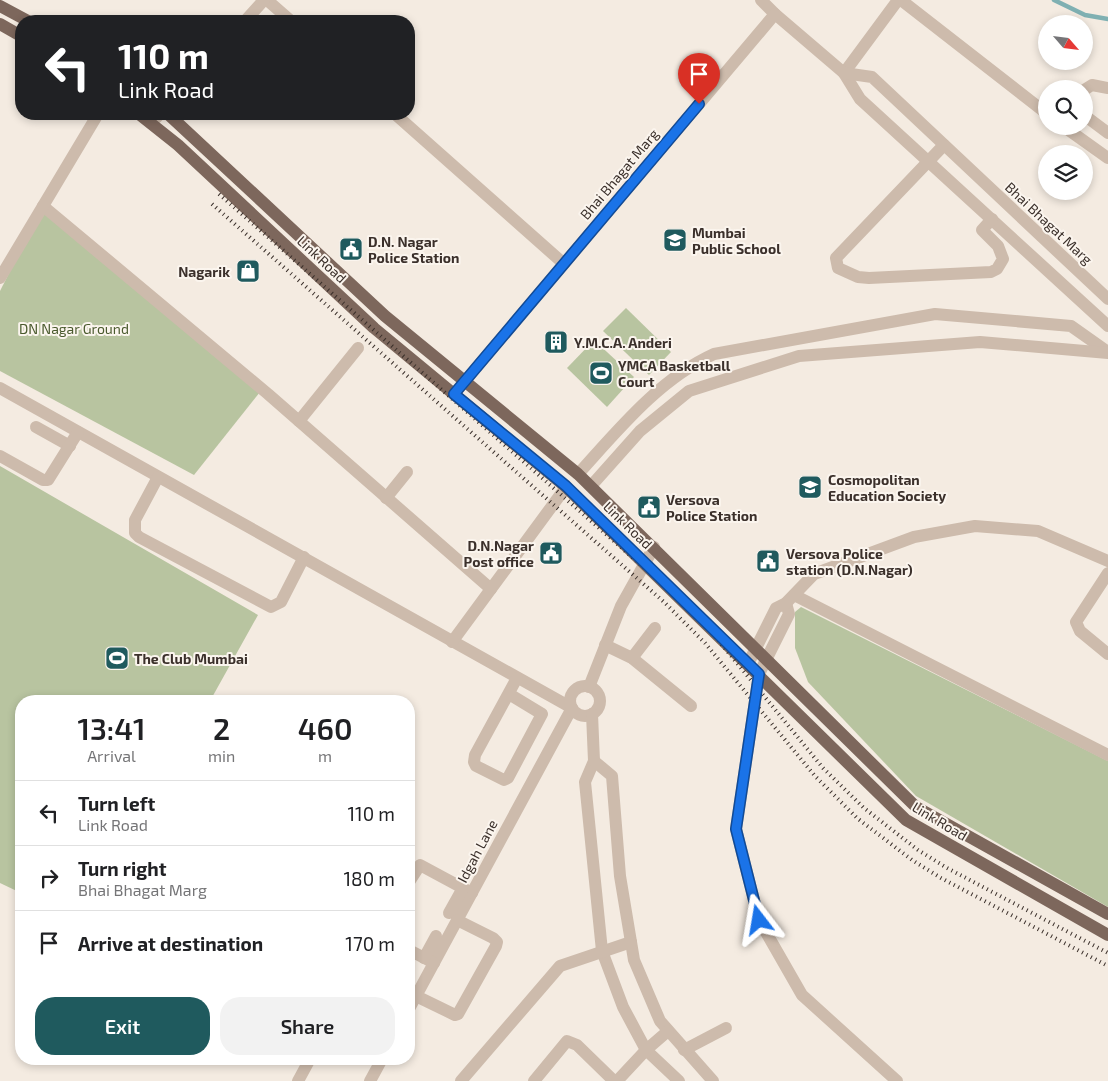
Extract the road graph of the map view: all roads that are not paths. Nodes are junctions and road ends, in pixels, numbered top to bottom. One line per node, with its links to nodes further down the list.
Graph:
1 (266, 0): 7 (street); 8 (street)
2 (761, 0): 5 (street)
3 (900, 0): 11 (street); 14 (street)
4 (0, 6): 6 (main road)
5 (775, 14): 11 (street); 27 (street, Bhai Bhagat Marg)
6 (17, 15)
7 (251, 15)
8 (284, 15)
9 (0, 24): 10 (main road)
10 (15, 33)
11 (844, 73): 22 (street, Bhai Bhagat Marg); 24 (street)
12 (1093, 85): 13 (street)
13 (1108, 88)
14 (1038, 107)
15 (94, 120): 25 (street)
16 (158, 120): 37 (main road, Link Road)
17 (174, 120): 35 (main road, Link Road)
18 (402, 120): 27 (street)
19 (1093, 121): 20 (street)
20 (1108, 133)
21 (1076, 135): 23 (street)
22 (944, 145): 24 (street); 29 (street, Bhai Bhagat Marg)
23 (1108, 158)
24 (930, 161): 26 (street); 26 (street)
25 (43, 206): 28 (street); 38 (street)
26 (992, 219): 31 (street)
27 (563, 263): 35 (street, Bhai Bhagat Marg)
28 (0, 278)
29 (1097, 289): 30 (street, Bhai Bhagat Marg); 31 (street)
30 (1108, 299)
31 (1084, 304): 32 (street)
32 (1108, 326)
33 (358, 348): 38 (street)
34 (1108, 353): 44 (street); 47 (street)
35 (463, 380): 37 (street, Bhai Bhagat Marg); 44 (main road, Link Road)
36 (0, 388): 40 (street)
37 (454, 394): 46 (main road, Link Road)
38 (298, 421): 48 (street)
39 (36, 427): 41 (street)
40 (72, 428): 41 (street); 45 (street)
41 (64, 443): 42 (street)
42 (0, 456)
43 (407, 472): 48 (street)
44 (578, 474): 47 (main road, Link Road)
45 (158, 477): 50 (street); 50 (street)
46 (566, 486): 52 (main road, Link Road); 54 (street)
47 (591, 486): 49 (main road, Link Road)
48 (386, 498): 54 (street)
49 (654, 547): 52 (street); 59 (main road, Link Road)
50 (304, 557): 57 (street)
51 (1108, 562): 55 (street)
52 (646, 563): 58 (street); 63 (main road, Link Road)
53 (1108, 573): 60 (street)
54 (490, 589): 57 (street)
55 (790, 599): 59 (street); 62 (street); 71 (street)
56 (655, 628): 61 (street)
57 (452, 642): 65 (street)
58 (606, 645): 61 (street); 66 (street)
59 (757, 648): 62 (main road, Link Road); 63 (street)
60 (1108, 654)
61 (632, 658): 68 (street)
62 (767, 658): 64 (street); 75 (main road, Link Road)
63 (748, 664): 64 (main road, Link Road)
64 (759, 674): 78 (main road, Link Road); 97 (street)
65 (517, 678): 67 (street); 69 (street)
66 (589, 687): 69 (street); 70 (street)
67 (509, 694): 67 (street)
68 (691, 706)
69 (572, 708): 70 (street); 74 (street, Idgah Lane)
70 (592, 714): 72 (street)
71 (1108, 755)
72 (594, 761): 79 (street); 80 (street)
73 (415, 873): 74 (street)
74 (467, 890): 76 (street, Idgah Lane)
75 (1108, 914)
76 (453, 916): 82 (street, Idgah Lane); 83 (street)
77 (436, 936): 82 (street)
78 (1108, 936)
79 (631, 942): 80 (street); 85 (street)
80 (602, 950): 86 (street); 93 (street)
81 (415, 953): 82 (street)
82 (429, 960): 83 (street, Idgah Lane)
83 (416, 996)
84 (726, 1028): 87 (street)
85 (668, 1031): 86 (street); 87 (street)
86 (646, 1050): 90 (street); 95 (street)
87 (684, 1050): 96 (street)
88 (307, 1065): 91 (street)
89 (379, 1065): 92 (street)
90 (608, 1079): 94 (street)
91 (298, 1081)
92 (370, 1081)
93 (461, 1081)
94 (534, 1081)
95 (679, 1081)
96 (713, 1081)
97 (897, 1081)

